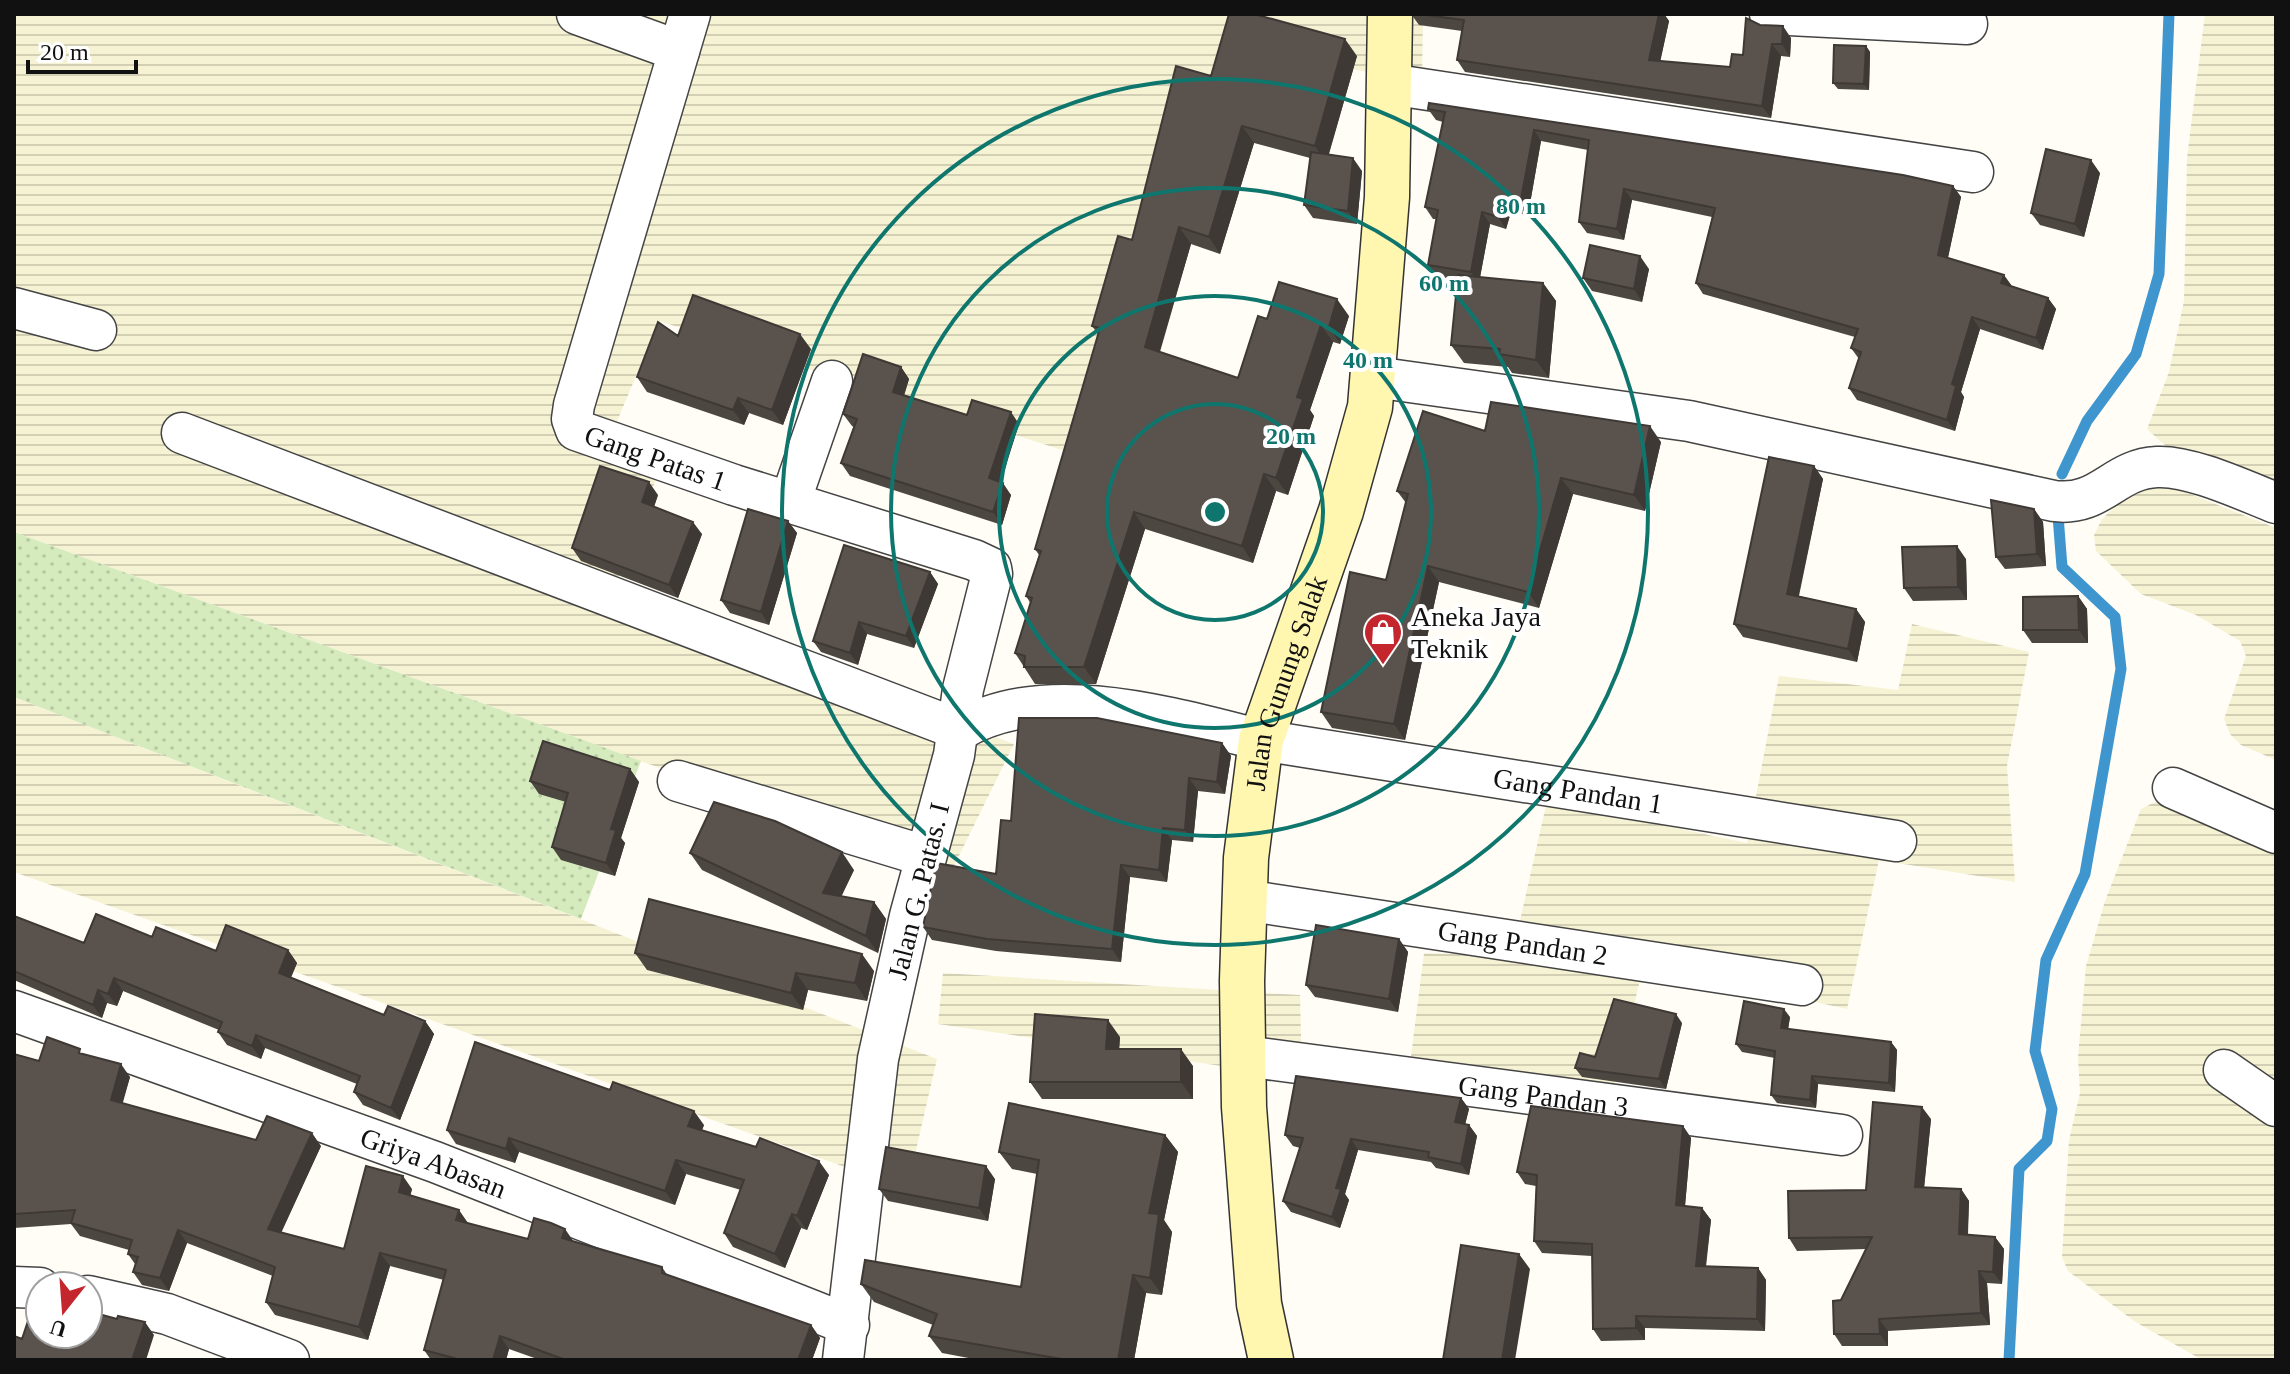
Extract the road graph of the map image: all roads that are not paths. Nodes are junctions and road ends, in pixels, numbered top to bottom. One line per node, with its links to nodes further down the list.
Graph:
1 (577, 14): 5 (street)
2 (1390, 14): 6 (street, Jalan Gunung Salak)
3 (1770, 14): 4 (street)
4 (1967, 24)
5 (684, 32): 13 (street, Gang Patas 1)
6 (1389, 84): 7 (street); 10 (street, Jalan Gunung Salak)
7 (1973, 172)
8 (14, 308): 9 (street)
9 (96, 330)
10 (1374, 377): 14 (street); 16 (street, Jalan Gunung Salak)
11 (832, 381): 13 (street)
12 (182, 433): 15 (street)
13 (790, 502): 15 (street, Gang Patas 1)
14 (2276, 503)
15 (960, 730): 16 (street); 21 (street, Jalan G. Patas. I)
16 (1261, 740): 20 (street, Gang Pandan 1); 22 (street, Jalan Gunung Salak)
17 (678, 781): 21 (street)
18 (2173, 788): 19 (street)
19 (2276, 833)
20 (1896, 841)
21 (925, 856): 30 (street, Jalan G. Patas. I)
22 (1244, 900): 23 (street, Gang Pandan 2); 25 (street, Jalan Gunung Salak)
23 (1802, 985)
24 (14, 1011): 30 (street, Griya Abasan)
25 (1244, 1056): 28 (street, Gang Pandan 3); 32 (street, Jalan Gunung Salak)
26 (2224, 1070): 27 (street)
27 (2276, 1106)
28 (1842, 1135)
29 (104, 1300): 31 (street)
30 (846, 1343)
31 (289, 1360)
32 (1271, 1360)

